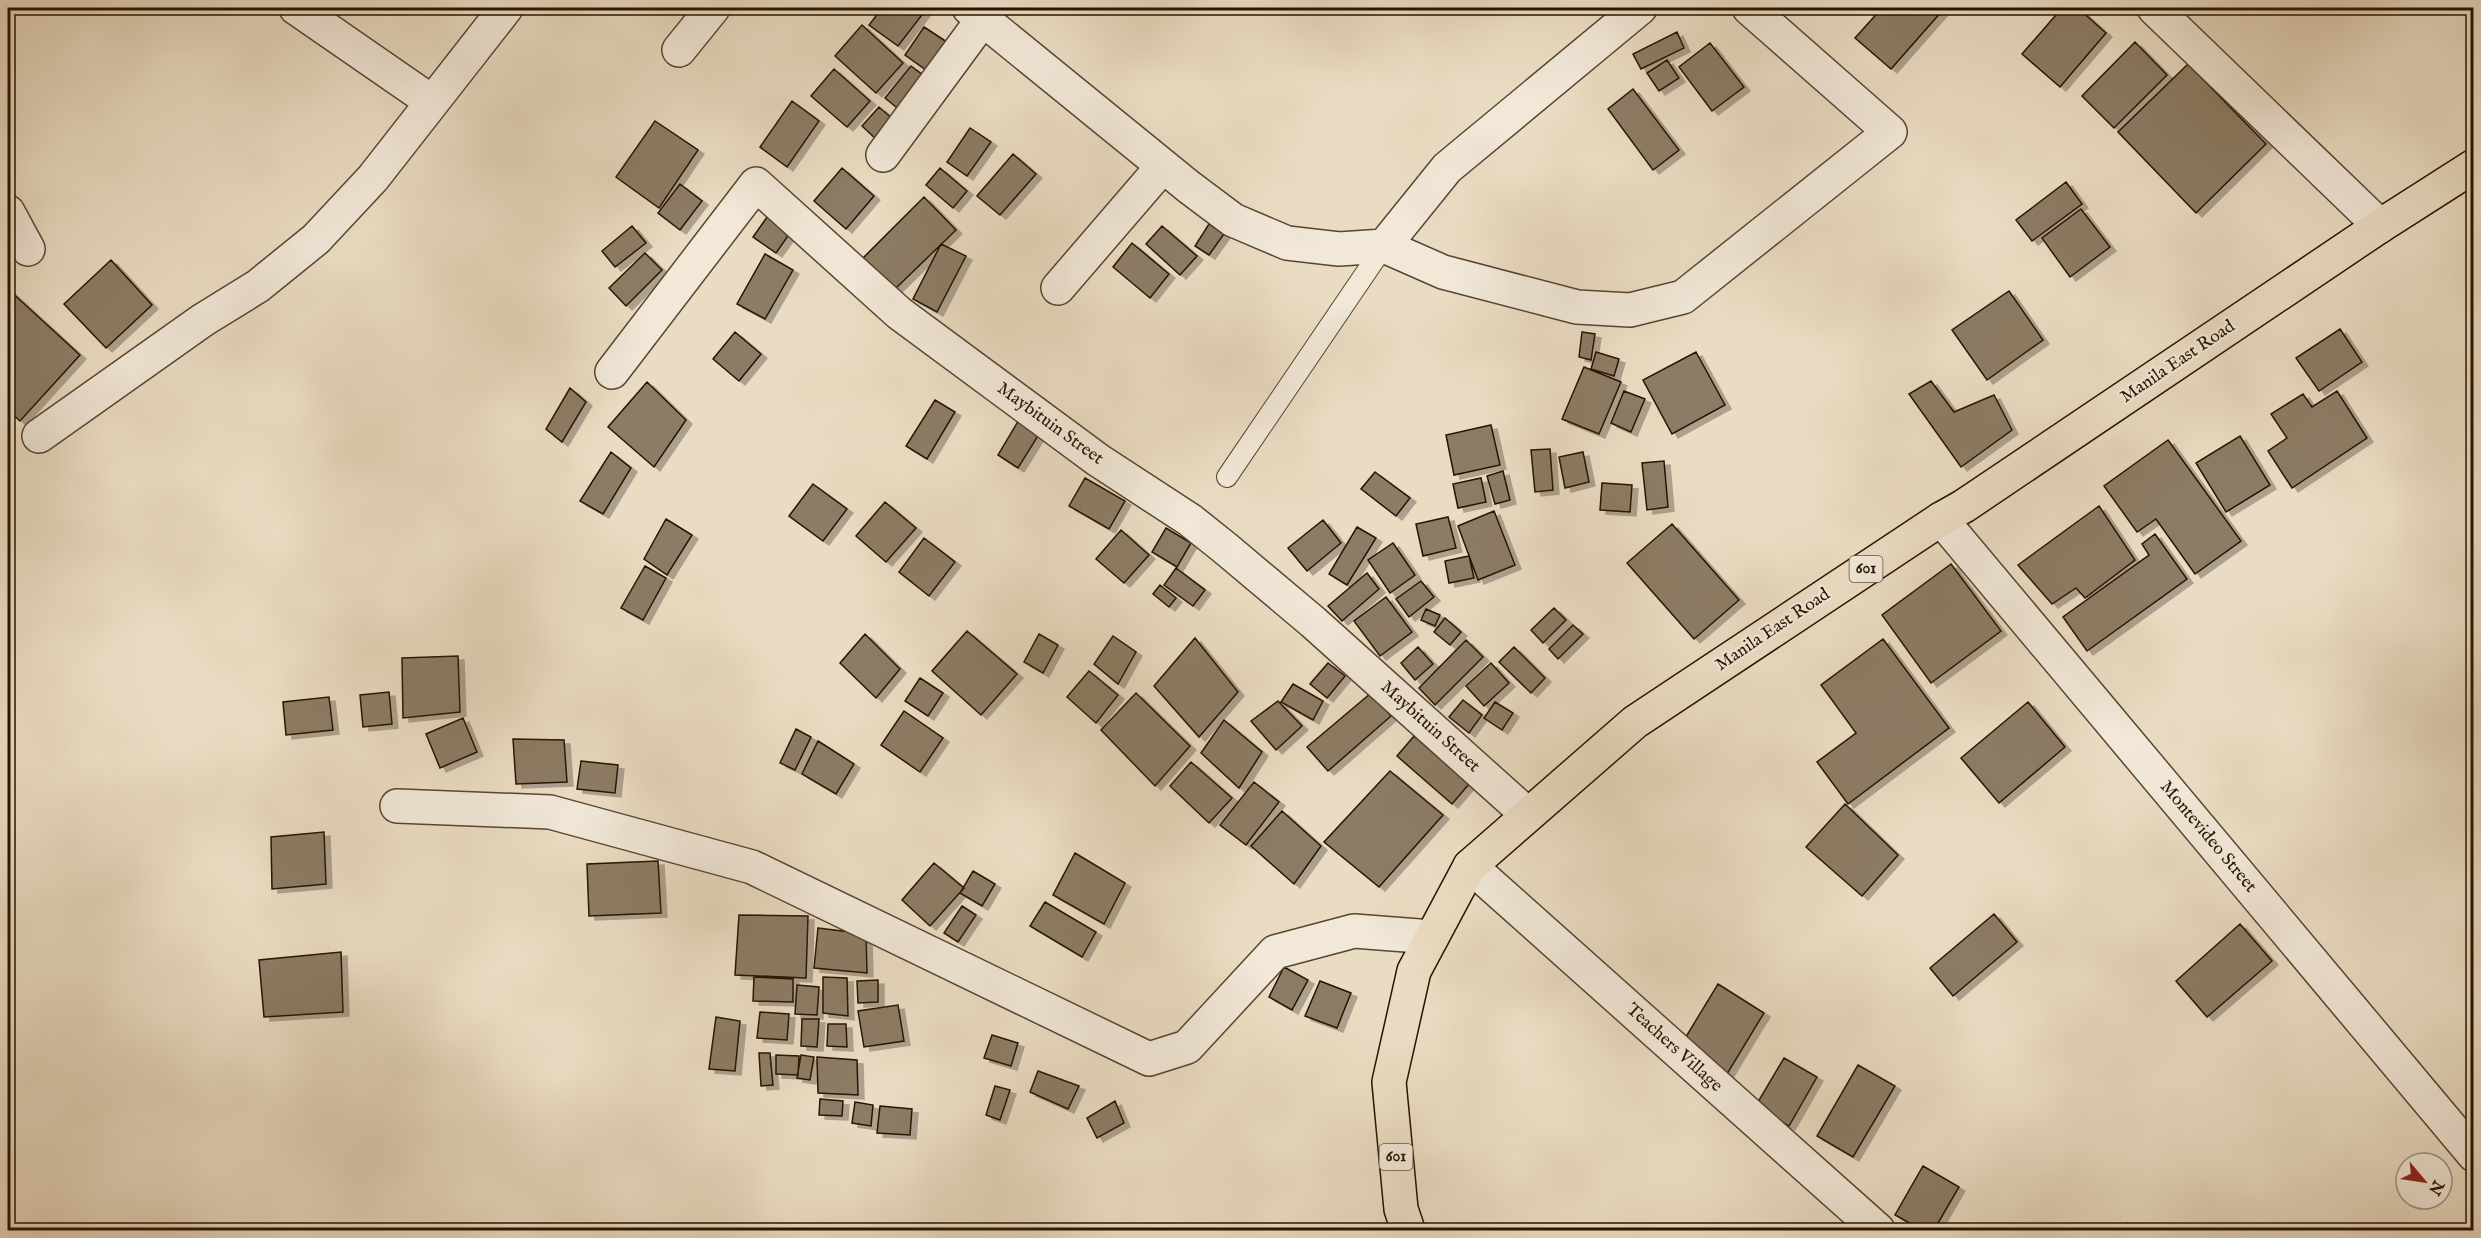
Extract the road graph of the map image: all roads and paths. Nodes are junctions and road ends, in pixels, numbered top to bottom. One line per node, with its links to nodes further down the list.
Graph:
1 (296, 8): 9 (street)
2 (506, 8): 9 (street)
3 (712, 8): 8 (street)
4 (1640, 8): 15 (street)
5 (1749, 8): 15 (street)
6 (2154, 8): 14 (street)
7 (976, 13): 10 (street); 11 (street)
8 (679, 50)
9 (432, 102): 19 (street)
10 (883, 155)
11 (1163, 166): 15 (street); 17 (street)
12 (2474, 166): 14 (main road, Manila East Road / 601)
13 (8, 212): 16 (street)
14 (2380, 226): 21 (main road, Manila East Road / 601)
15 (1384, 246): 20 (lane)
16 (28, 249)
17 (1058, 288)
18 (612, 372): 23 (street, Maybituin Street)
19 (39, 436)
20 (1227, 477)
21 (1941, 519): 23 (main road, Manila East Road / 601); 26 (street, Montevideo Street)
22 (397, 806): 25 (street)
23 (1528, 815): 24 (main road, Manila East Road / 601)
24 (1470, 866): 25 (main road, Manila East Road / 601); 28 (street, Teachers Village)
25 (1432, 937): 27 (main road, Manila East Road / 601)
26 (2474, 1155)
27 (1408, 1230)
28 (1878, 1230)

